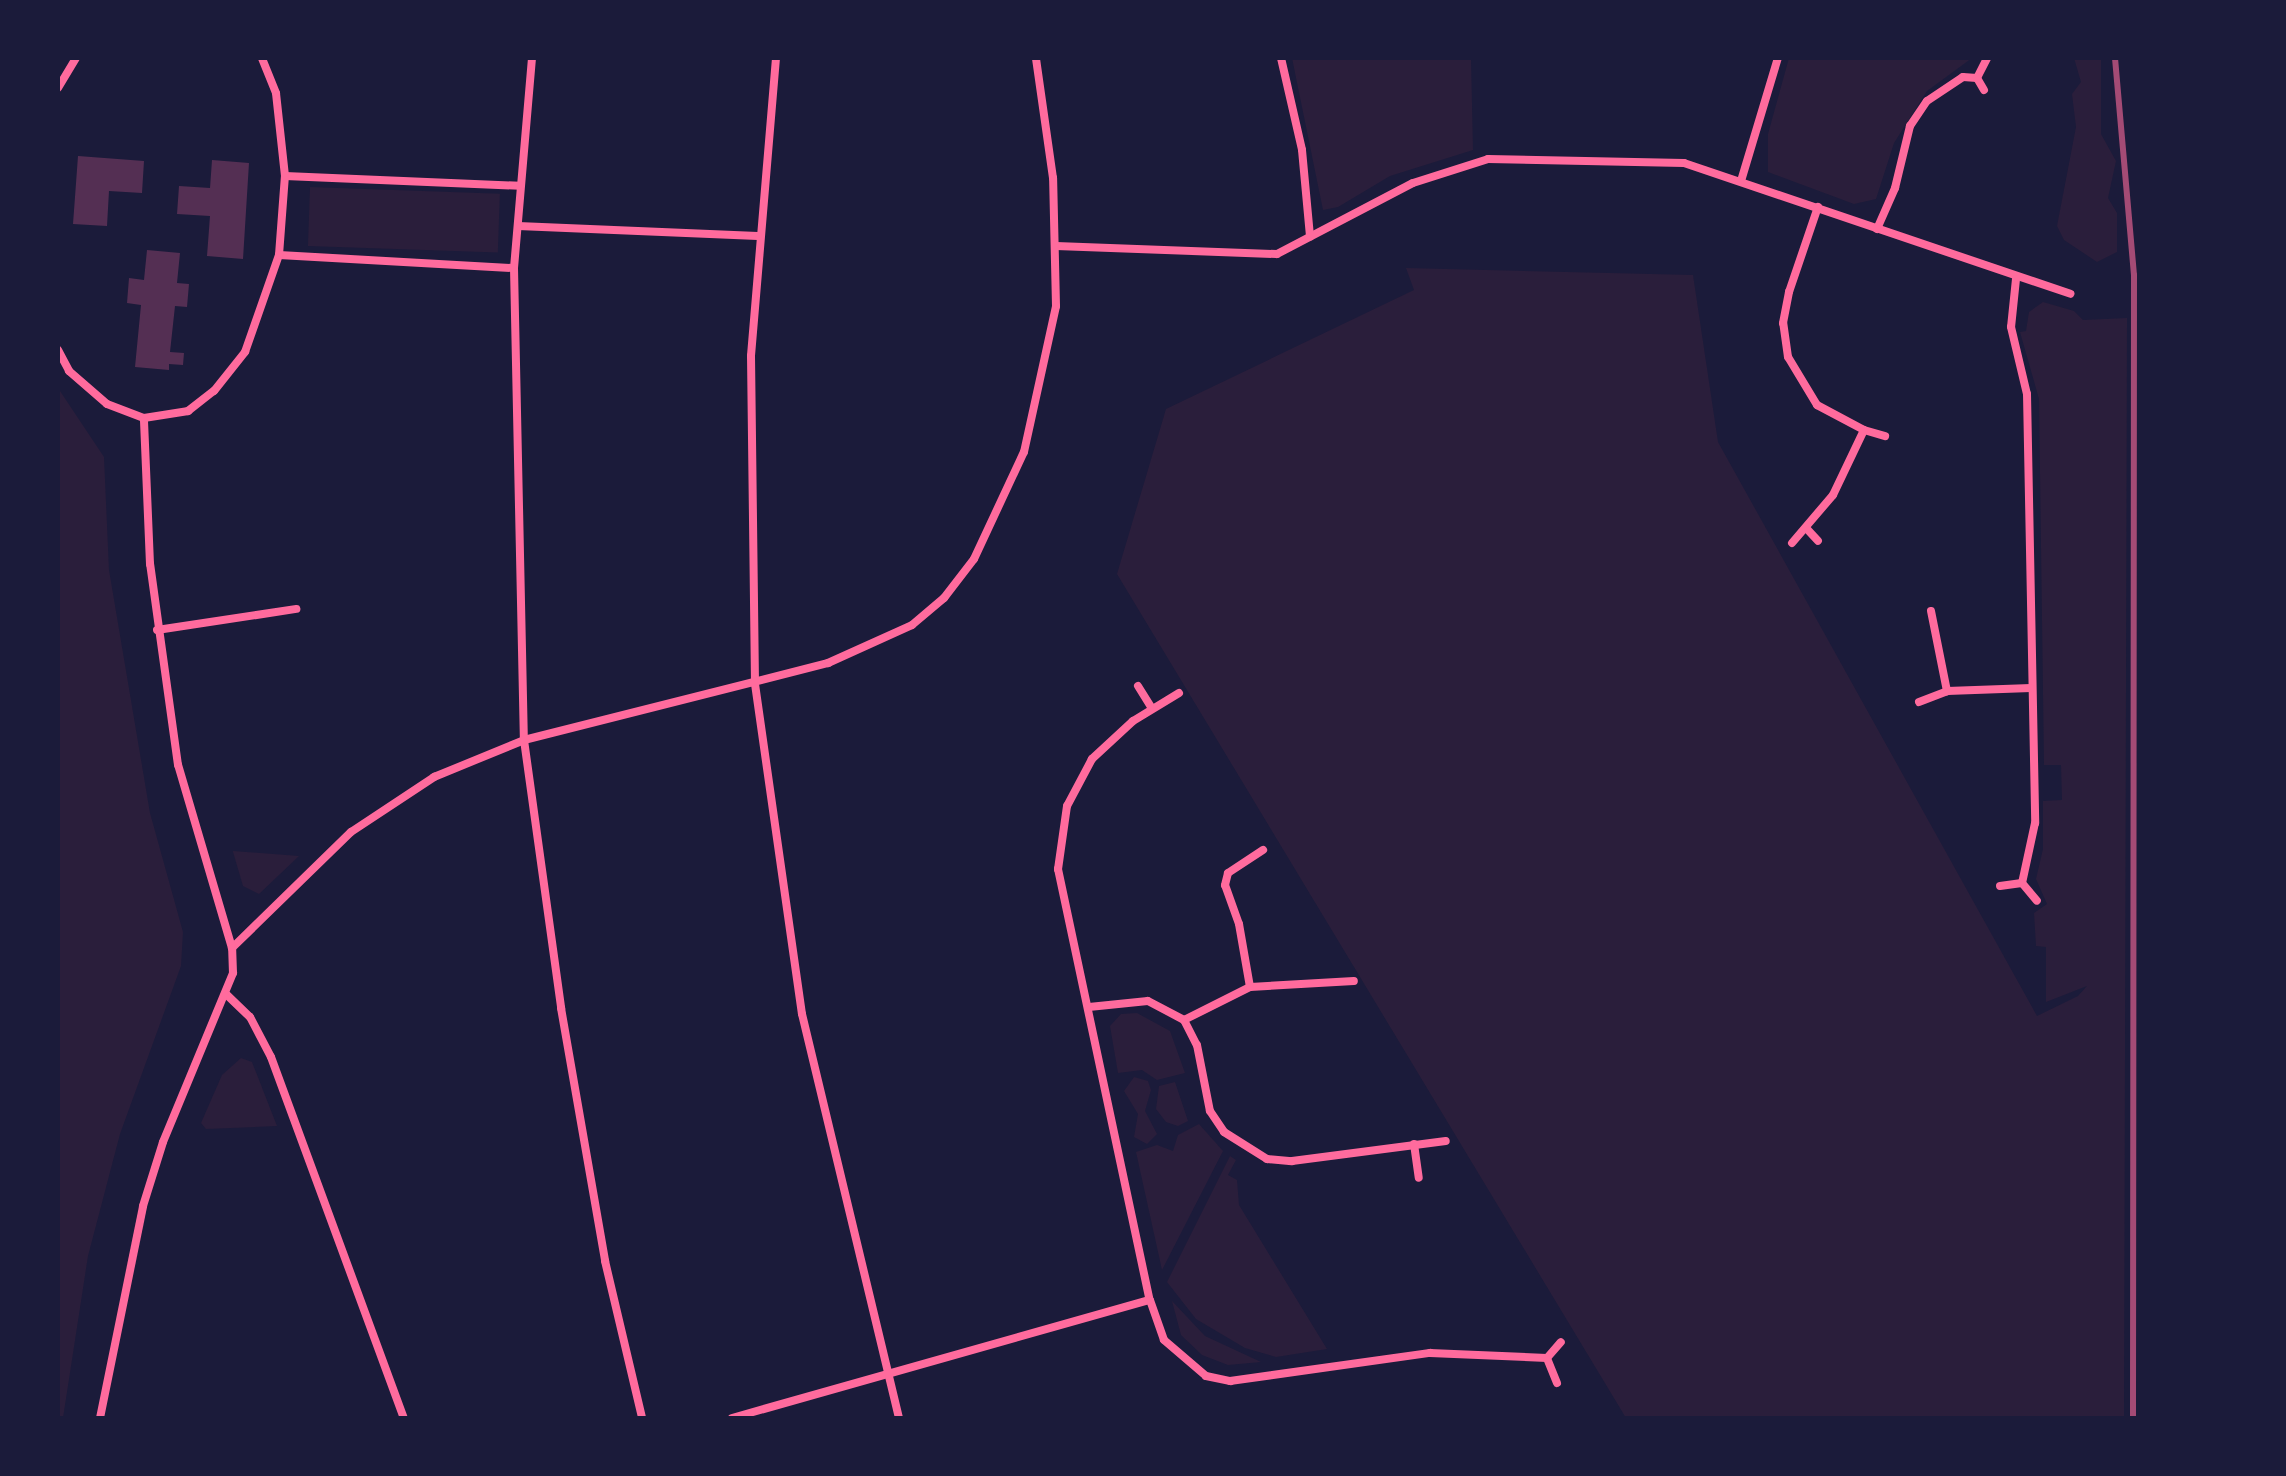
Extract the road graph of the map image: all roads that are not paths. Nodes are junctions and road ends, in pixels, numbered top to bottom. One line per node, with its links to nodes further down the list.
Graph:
1 (76, 58): 10 (street)
2 (262, 58): 12 (street)
3 (532, 58): 14 (street)
4 (776, 58): 18 (street)
5 (1036, 58): 20 (street)
6 (1281, 58): 19 (street)
7 (1778, 58): 13 (street)
8 (1987, 58): 9 (street)
9 (1977, 78): 11 (street); 17 (street)
10 (58, 88)
11 (1984, 90)
12 (285, 176): 14 (street); 21 (street)
13 (1741, 181): 15 (street); 19 (street)
14 (520, 186): 16 (street)
15 (1818, 207): 17 (street); 27 (street)
16 (518, 226): 18 (street); 22 (street)
17 (1877, 229): 23 (street)
18 (758, 236): 35 (street)
19 (1310, 237): 20 (street)
20 (1056, 246): 35 (street)
21 (279, 255): 22 (street); 26 (street)
22 (514, 268): 42 (street)
23 (2016, 279): 24 (street); 37 (street)
24 (2070, 294)
25 (58, 350): 26 (street)
26 (144, 418): 34 (street)
27 (1864, 430): 28 (street); 29 (street)
28 (1885, 436)
29 (1807, 529): 30 (street); 31 (street)
30 (1818, 541)
31 (1792, 543)
32 (296, 609): 34 (street)
33 (1931, 611): 38 (street)
34 (157, 630): 47 (street)
35 (755, 684): 42 (street); 59 (street)
36 (1138, 686): 41 (street)
37 (2031, 688): 38 (street); 44 (street)
38 (1947, 691): 40 (street)
39 (1179, 693): 41 (street)
40 (1919, 702)
41 (1152, 708): 51 (street)
42 (524, 740): 47 (street); 63 (street)
43 (1263, 850): 49 (street)
44 (2022, 883): 45 (street); 46 (street)
45 (2000, 886)
46 (2037, 901)
47 (232, 948): 50 (street)
48 (1354, 981): 49 (street)
49 (1250, 987): 52 (street)
50 (227, 995): 61 (street); 62 (street)
51 (1089, 1007): 52 (street); 56 (street)
52 (1184, 1020): 54 (street)
53 (1446, 1141): 54 (street)
54 (1414, 1144): 55 (street)
55 (1419, 1178)
56 (1150, 1300): 58 (street); 59 (street)
57 (1561, 1342): 58 (street)
58 (1547, 1358): 60 (street)
59 (886, 1374): 64 (street); 65 (street)
60 (1557, 1383)
61 (100, 1418)
62 (404, 1418)
63 (642, 1418)
64 (732, 1418)
65 (899, 1418)

